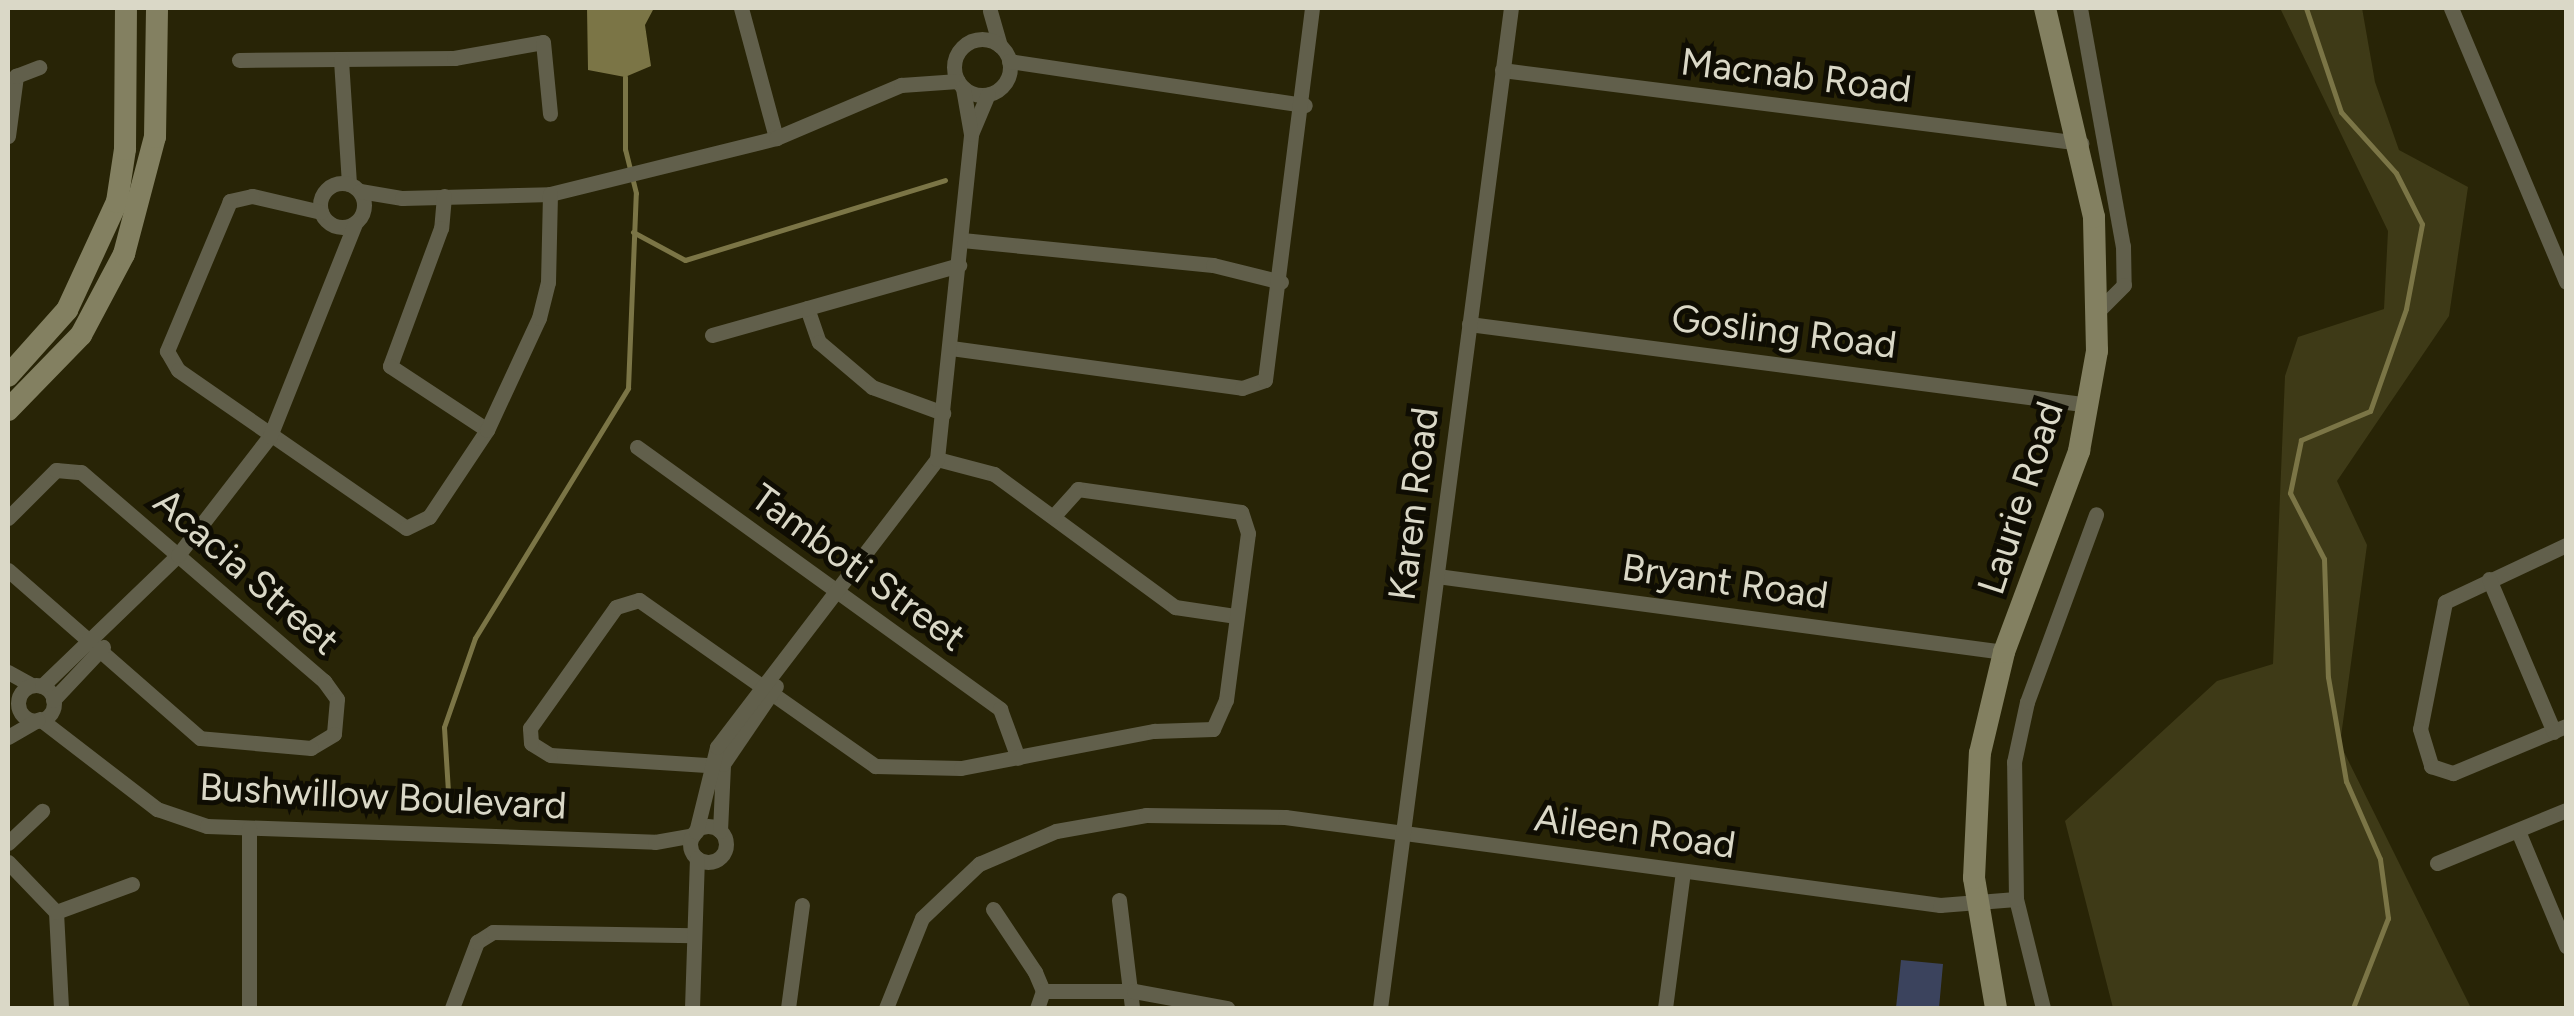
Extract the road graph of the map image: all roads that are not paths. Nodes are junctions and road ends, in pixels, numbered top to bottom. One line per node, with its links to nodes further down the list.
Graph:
1 (126, 8): 47 (main road)
2 (158, 8): 49 (main road)
3 (741, 8): 25 (street)
4 (1312, 8): 21 (street)
5 (1510, 8): 17 (street, Karen Road)
6 (2450, 8): 41 (street)
7 (990, 9): 10 (street); 11 (street)
8 (2081, 11): 9 (street); 43 (street)
9 (2047, 15): 26 (main road, Laurie Road)
10 (976, 40): 11 (street); 12 (street)
11 (1000, 46): 16 (street)
12 (956, 56): 18 (street); 19 (street)
13 (238, 60): 14 (street)
14 (341, 60): 22 (street); 27 (street)
15 (39, 67): 24 (street)
16 (1008, 70): 20 (street); 21 (street)
17 (1502, 70): 26 (street, Macnab Road); 44 (street, Karen Road)
18 (923, 79): 19 (street); 25 (street)
19 (961, 85): 20 (street); 23 (street)
20 (988, 94): 23 (street)
21 (1305, 106): 40 (street)
22 (550, 114)
23 (970, 134): 37 (street)
24 (8, 136)
25 (776, 138): 30 (street)
26 (2081, 143): 43 (main road, Laurie Road)
27 (341, 144): 28 (street); 29 (street)
28 (354, 188): 29 (street); 32 (street); 35 (street)
29 (326, 189): 33 (street); 34 (street)
30 (550, 194): 31 (street); 51 (street)
31 (444, 196): 32 (street); 51 (street)
32 (402, 198): 35 (street)
33 (284, 200): 34 (street); 52 (street)
34 (321, 212): 36 (street)
35 (360, 217): 36 (street); 39 (street)
36 (335, 226): 39 (street)
37 (962, 240): 38 (street); 40 (street)
38 (958, 265): 42 (street); 46 (street)
39 (334, 266): 52 (street)
40 (1281, 282): 46 (street)
41 (2566, 282)
42 (807, 308): 45 (street); 50 (street)
43 (2098, 311): 48 (main road, Laurie Road)
44 (1469, 324): 48 (street, Gosling Road); 61 (street, Karen Road)
45 (712, 335)
46 (951, 348): 50 (street)
47 (8, 376)
48 (2090, 405): 66 (main road, Laurie Road)
49 (8, 410)
50 (944, 413): 54 (street)
51 (487, 430): 52 (street)
52 (270, 436): 59 (street)
53 (636, 447): 63 (street, Tamboti Street)
54 (937, 459): 56 (street); 63 (street)
55 (2096, 514): 91 (street)
56 (1054, 516): 64 (street); 64 (street)
57 (8, 518): 59 (street, Acacia Street)
58 (2566, 545): 62 (street)
59 (178, 555): 65 (street); 65 (street, Acacia Street)
60 (8, 570): 65 (street, Acacia Street)
61 (1438, 576): 66 (street, Bryant Road); 83 (street, Karen Road)
62 (2489, 579): 73 (street); 73 (street)
63 (839, 595): 68 (street); 76 (street, Tamboti Street)
64 (1236, 616): 76 (street)
65 (94, 647): 69 (street)
66 (2004, 652): 93 (main road, Laurie Road)
67 (8, 672): 69 (street, Bushwillow Boulevard)
68 (768, 692): 76 (street); 77 (street); 77 (street)
69 (45, 694): 70 (street); 71 (street); 75 (street, Bushwillow Boulevard)
70 (15, 708): 71 (street, Bushwillow Boulevard); 72 (street)
71 (38, 720): 74 (street); 75 (street, Bushwillow Boulevard)
72 (8, 724)
73 (2560, 729)
74 (8, 737)
75 (75, 740): 80 (street, Bushwillow Boulevard)
76 (1018, 758)
77 (715, 764): 81 (street); 85 (street)
78 (2566, 810): 82 (street)
79 (42, 811): 84 (street)
80 (249, 828): 85 (street, Bushwillow Boulevard); 101 (street)
81 (720, 831): 85 (street, Bushwillow Boulevard); 85 (street)
82 (2518, 832): 87 (street); 97 (street)
83 (1404, 834): 88 (street, Aileen Road); 105 (street, Aileen Road); 109 (street, Karen Road)
84 (8, 844)
85 (699, 848): 96 (street)
86 (8, 862): 95 (street)
87 (2437, 862)
88 (1683, 871): 93 (street, Aileen Road); 110 (street)
89 (132, 884): 95 (street)
90 (1119, 900): 99 (street)
91 (2016, 900): 93 (street, Aileen Road); 112 (street)
92 (802, 904): 104 (street)
93 (1977, 904): 111 (main road, Laurie Road)
94 (994, 909): 98 (street)
95 (56, 912): 100 (street)
96 (694, 935): 102 (street); 103 (street)
97 (2566, 946)
98 (1042, 991): 99 (street); 106 (street)
99 (1134, 991): 107 (street); 108 (street)
100 (61, 1008)
101 (249, 1008)
102 (452, 1008)
103 (692, 1008)
104 (788, 1008)
105 (886, 1008)
106 (1037, 1008)
107 (1132, 1008)
108 (1227, 1008)
109 (1380, 1008)
110 (1664, 1008)
111 (1996, 1008)
112 (2043, 1008)

